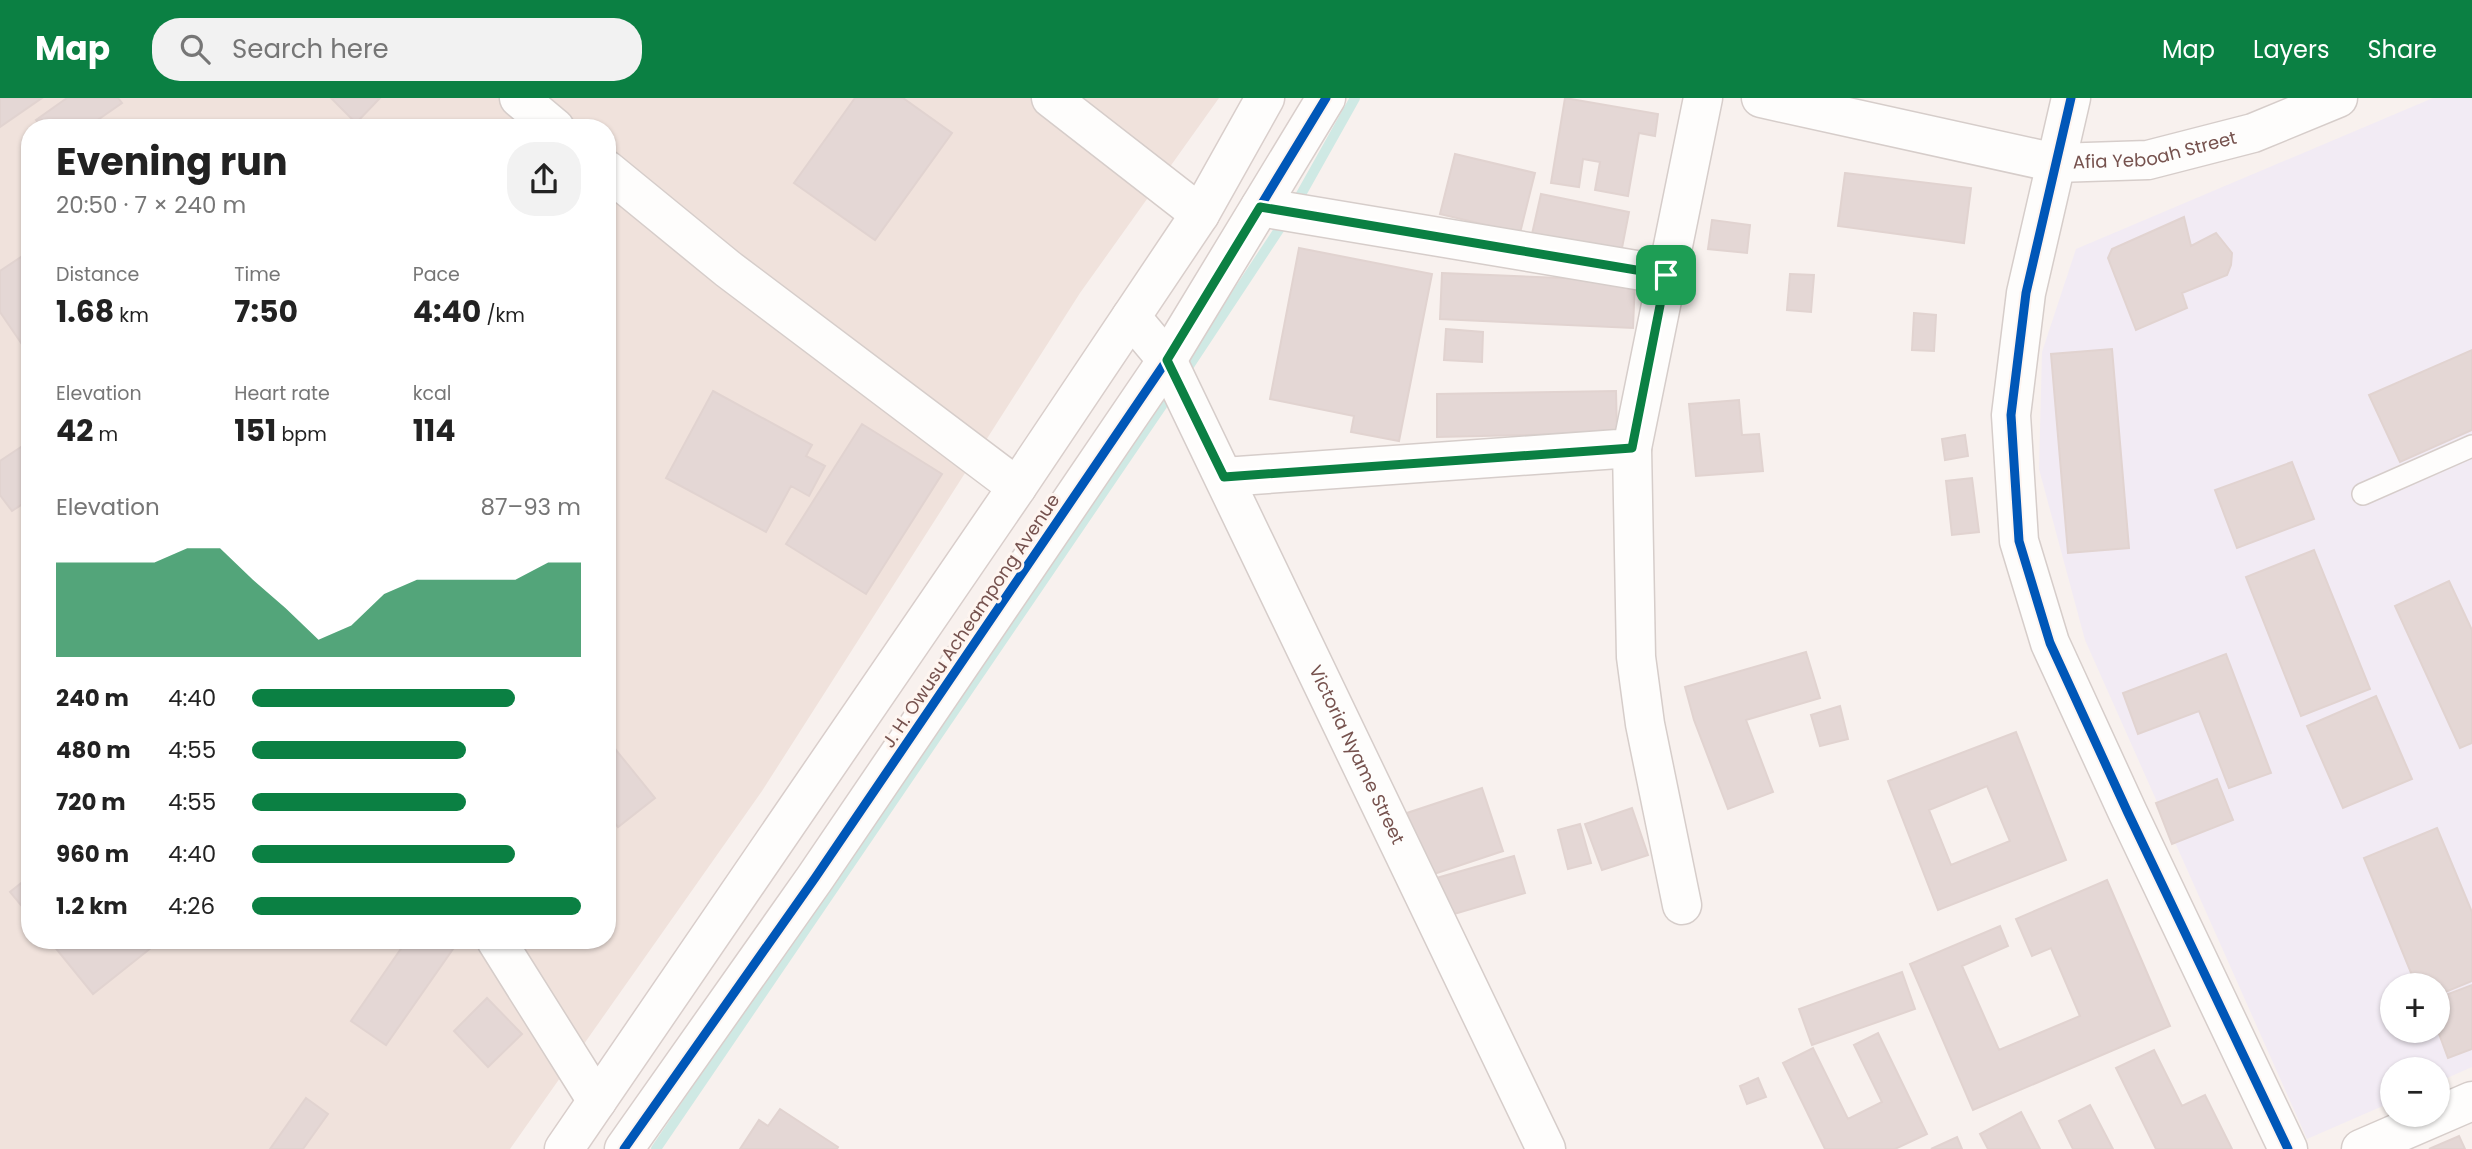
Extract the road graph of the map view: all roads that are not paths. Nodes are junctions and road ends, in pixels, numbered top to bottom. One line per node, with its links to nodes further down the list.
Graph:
1 (519, 98): 9 (street)
2 (1051, 98): 13 (street)
3 (1265, 98): 13 (street, J. H. Owusu Acheampong Avenue)
4 (1326, 98): 12 (street, J. H. Owusu Acheampong Avenue)
5 (1703, 98): 14 (street)
6 (1761, 98): 10 (street, Afia Yeboah Street)
7 (2071, 98): 10 (street)
8 (2338, 98): 10 (street, Afia Yeboah Street)
9 (544, 119)
10 (2056, 163): 29 (street)
11 (616, 177): 20 (street)
12 (1260, 207): 14 (street); 16 (street, J. H. Owusu Acheampong Avenue)
13 (1200, 214): 15 (street, J. H. Owusu Acheampong Avenue)
14 (1666, 275): 18 (street)
15 (1131, 317): 16 (street, Victoria Nyame Street); 20 (street, J. H. Owusu Acheampong Avenue)
16 (1167, 360): 19 (street, Victoria Nyame Street); 27 (street, J. H. Owusu Acheampong Avenue)
17 (2472, 446): 21 (lane)
18 (1632, 448): 19 (street); 22 (street)
19 (1224, 477): 28 (street, Victoria Nyame Street)
20 (1017, 487): 24 (street, J. H. Owusu Acheampong Avenue)
21 (2363, 494)
22 (1682, 905)
23 (502, 949): 24 (street)
24 (597, 1101): 26 (street, J. H. Owusu Acheampong Avenue)
25 (2472, 1101): 30 (street)
26 (564, 1149)
27 (624, 1149)
28 (1546, 1149)
29 (2288, 1149)
30 (2361, 1149)

